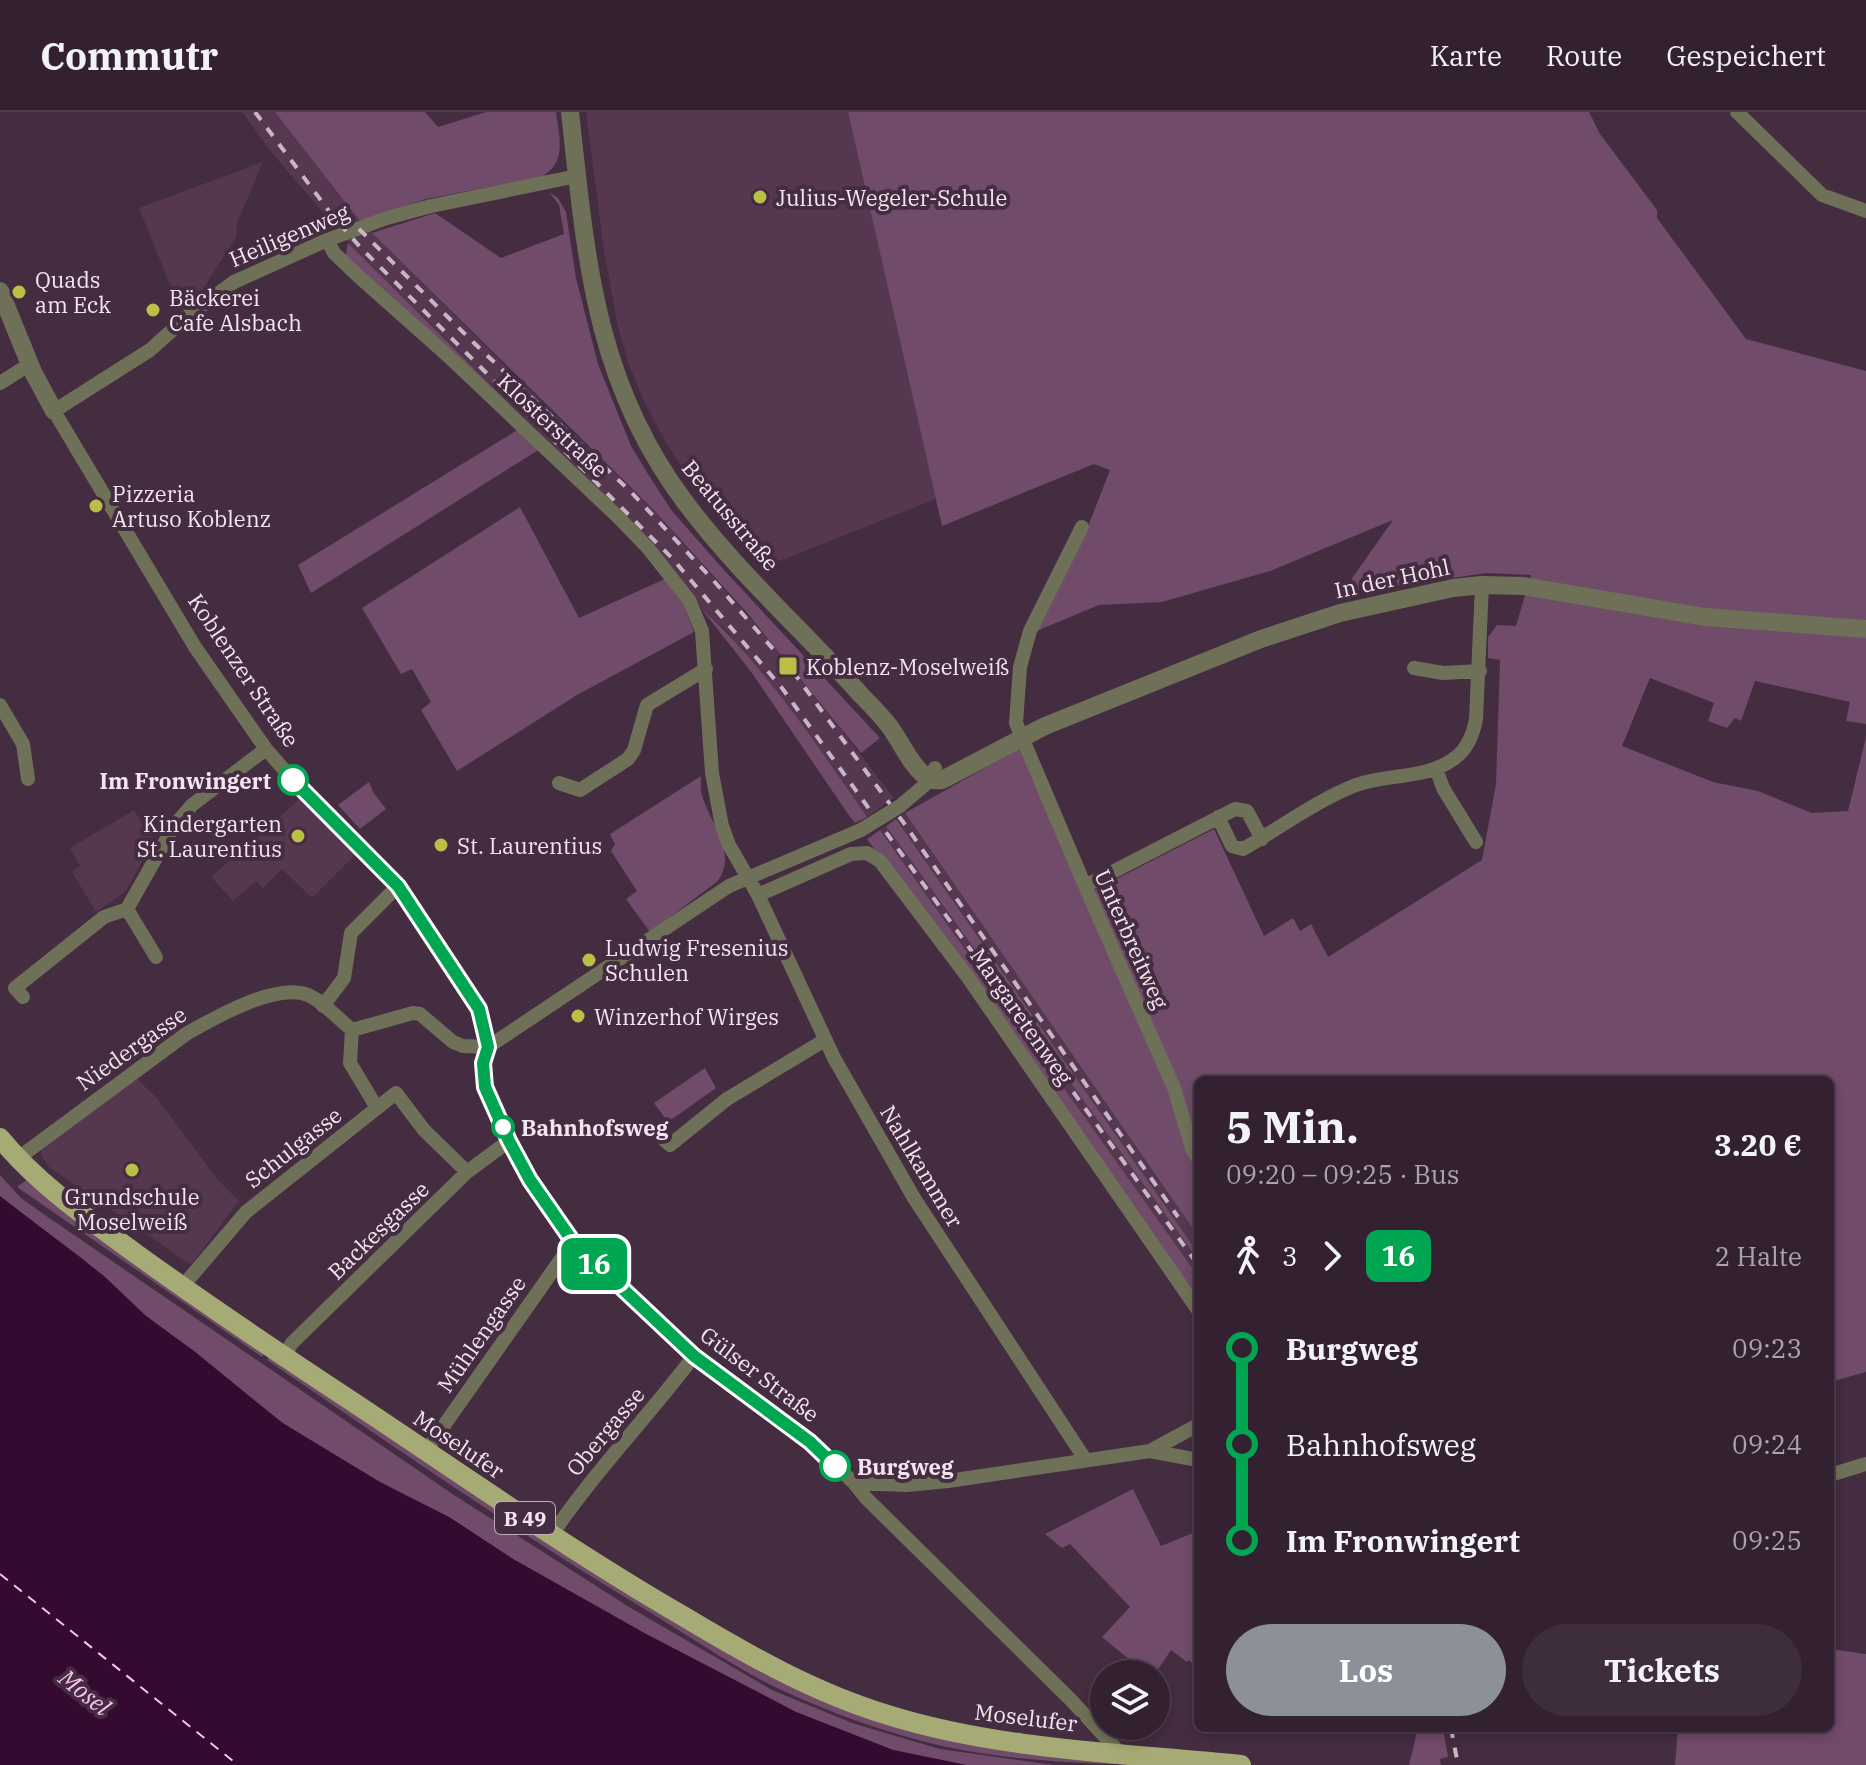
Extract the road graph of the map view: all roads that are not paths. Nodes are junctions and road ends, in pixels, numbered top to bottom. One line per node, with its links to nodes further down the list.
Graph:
1 (570, 112): 3 (street, Beatusstraße)
2 (1737, 112): 4 (street)
3 (577, 176): 5 (street, Heiligenweg); 20 (street, Beatusstraße)
4 (1866, 211)
5 (327, 240): 9 (street, Heiligenweg); 14 (street, Klosterstraße)
6 (0, 291): 7 (street, Koblenzer Straße)
7 (30, 364): 8 (street); 9 (street, Koblenzer Straße)
8 (0, 383)
9 (54, 411): 18 (street, Koblenzer Straße)
10 (1082, 527): 17 (street, Unterbreitweg)
11 (1482, 585): 12 (street, In der Hohl); 15 (street); 17 (street, In der Hohl)
12 (1866, 629)
13 (1414, 668): 15 (street)
14 (706, 669): 22 (street); 26 (street, Klosterstraße)
15 (1480, 671): 19 (street)
16 (0, 705): 21 (street)
17 (1021, 738): 20 (street, In der Hohl); 28 (street, Unterbreitweg)
18 (266, 749): 27 (street, Koblenzer Straße); 30 (street)
19 (1436, 768): 24 (street); 25 (street)
20 (932, 774): 26 (street, bridge)
21 (28, 779)
22 (559, 783)
23 (1218, 817): 24 (street); 24 (street); 28 (street)
24 (1262, 839)
25 (1476, 842)
26 (748, 879): 29 (street, Nahlkammer); 36 (street)
27 (398, 886): 33 (street); 36 (street, Koblenzer Straße)
28 (1085, 886): 41 (street, Unterbreitweg)
29 (758, 895): 35 (street, Nahlkammer); 46 (street, Margaretenweg)
30 (127, 909): 31 (street); 32 (street)
31 (156, 957)
32 (23, 997)
33 (323, 1006): 34 (street); 42 (street, Niedergasse)
34 (352, 1030): 36 (street); 37 (street)
35 (825, 1040): 39 (street); 52 (street, Nahlkammer)
36 (488, 1047): 40 (street, Gülser Straße)
37 (377, 1108): 43 (street); 45 (street, Schulgasse)
38 (0, 1138): 42 (main road, Moselufer / B 49)
39 (663, 1139)
40 (509, 1141): 43 (street, Backesgasse); 44 (street, Gülser Straße)
41 (1194, 1152)
42 (17, 1159): 45 (main road, Moselufer / B 49)
43 (467, 1172): 47 (street, Backesgasse)
44 (573, 1242): 48 (street, Gülser Straße); 50 (street, Mühlengasse)
45 (182, 1287): 47 (main road, Moselufer / B 49)
46 (1194, 1304)
47 (284, 1356): 50 (main road, Moselufer / B 49)
48 (694, 1356): 56 (street, Gülser Straße); 57 (street, Obergasse)
49 (1194, 1427): 51 (street)
50 (426, 1451): 57 (main road, Moselufer / B 49)
51 (1150, 1451): 52 (street); 53 (street)
52 (1085, 1459): 56 (street)
53 (1194, 1459)
54 (1866, 1464): 55 (street)
55 (1834, 1474)
56 (854, 1483): 58 (street, Gülser Straße)
57 (551, 1536): 58 (main road, Moselufer / B 49)
58 (1120, 1753): 59 (main road, B 49)
59 (1241, 1765)

